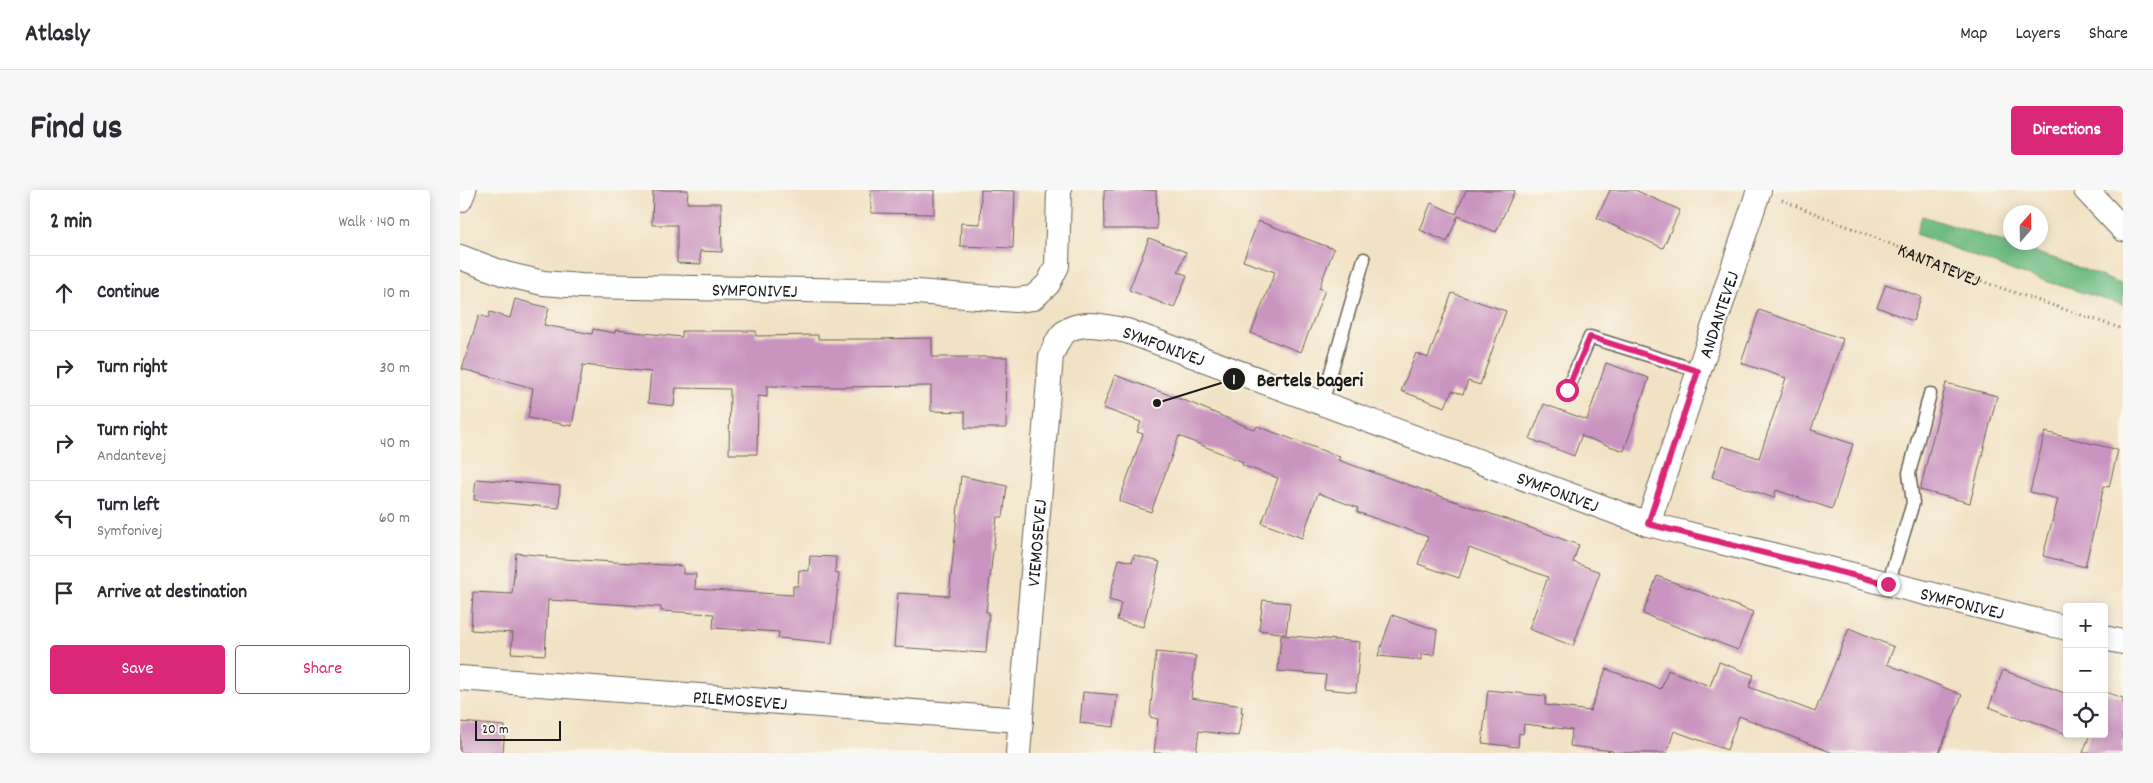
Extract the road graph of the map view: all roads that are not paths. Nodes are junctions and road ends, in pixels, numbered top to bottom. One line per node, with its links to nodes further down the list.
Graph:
1 (464, 190): 5 (street)
2 (1059, 190): 7 (street, SYMFONIVEJ)
3 (1759, 190): 10 (street, ANDANTEVEJ)
4 (2086, 190): 6 (street)
5 (460, 200)
6 (2123, 229)
7 (460, 256)
8 (1364, 259): 13 (lane)
9 (1062, 335): 13 (street, SYMFONIVEJ); 20 (street, VIEMOSEVEJ)
10 (1698, 371): 11 (lane); 14 (street, ANDANTEVEJ)
11 (1567, 390)
12 (1930, 394): 15 (lane)
13 (1322, 403): 14 (street, SYMFONIVEJ)
14 (1648, 524): 15 (street, SYMFONIVEJ)
15 (1888, 584): 16 (street, SYMFONIVEJ)
16 (2063, 627)
17 (2108, 639): 18 (street)
18 (2123, 642)
19 (460, 678): 20 (street, PILEMOSEVEJ)
20 (1021, 720): 21 (street, VIEMOSEVEJ)
21 (1018, 753)

